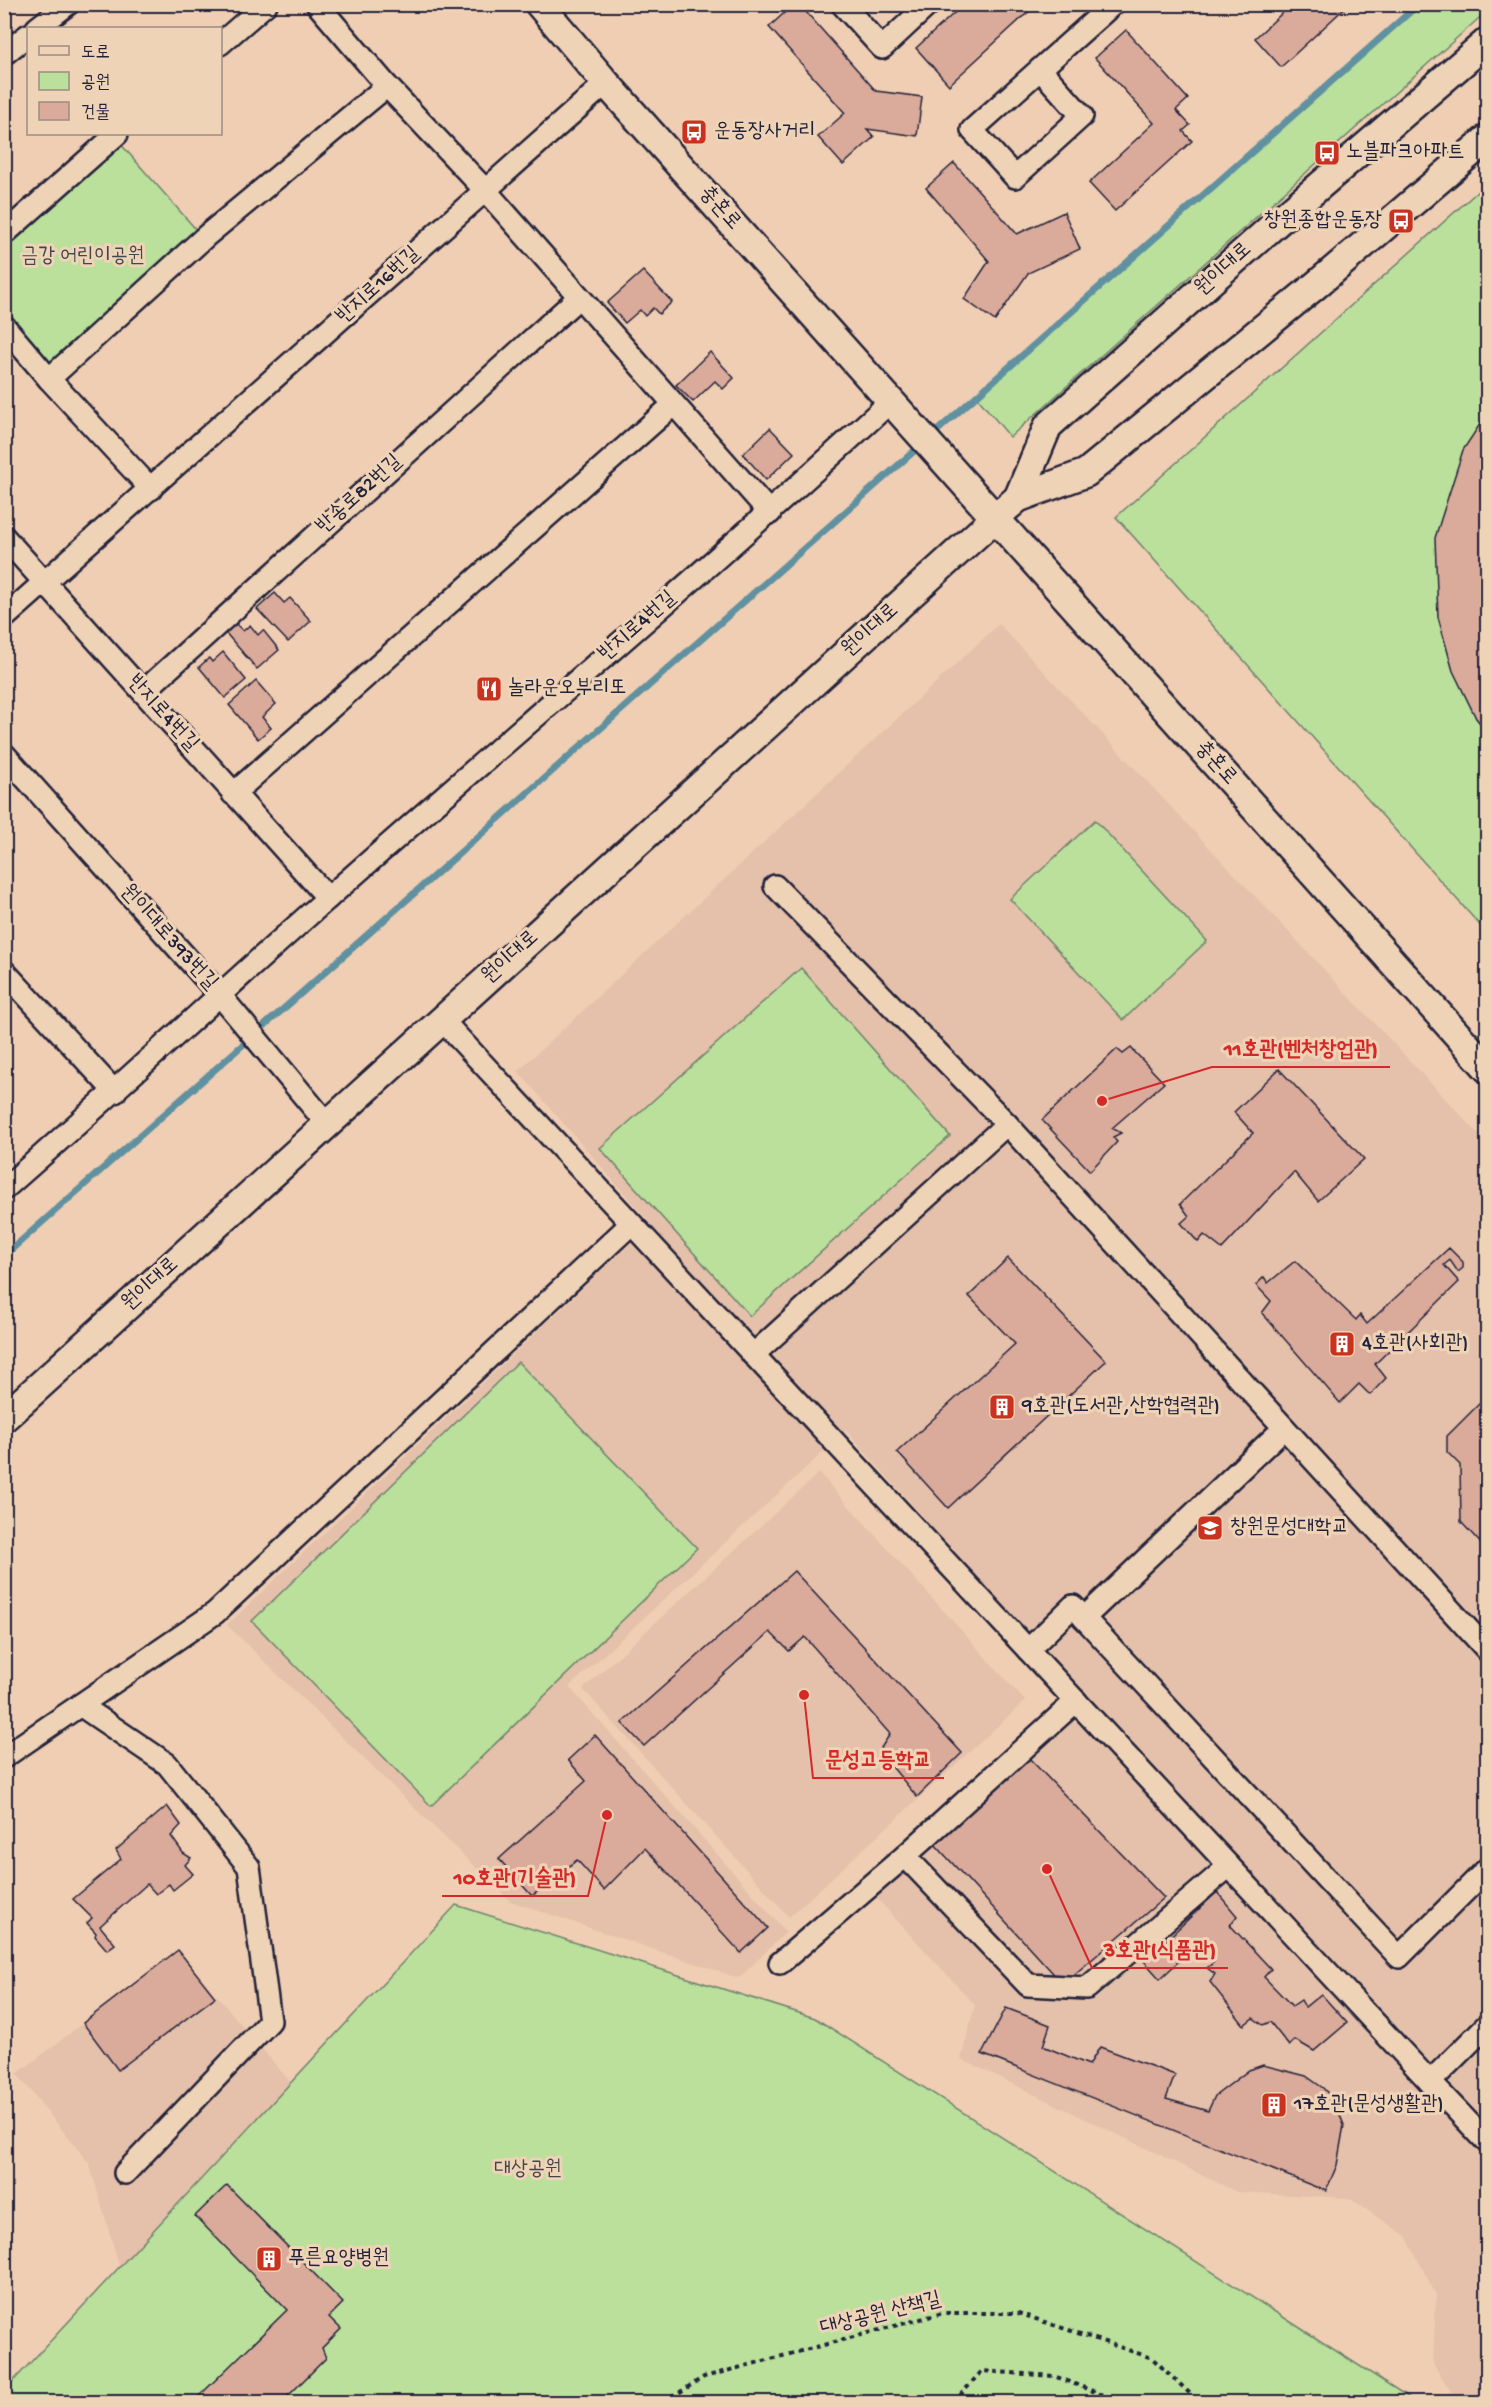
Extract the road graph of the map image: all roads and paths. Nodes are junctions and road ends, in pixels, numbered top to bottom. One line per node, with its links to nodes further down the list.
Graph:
1 (68, 4): 8 (street)
2 (266, 4): 11 (street)
3 (317, 4): 15 (street)
4 (539, 4): 14 (main road, 충혼로)
5 (842, 4): 6 (street)
6 (929, 4)
7 (1113, 4): 13 (street)
8 (38, 27)
9 (27, 37): 12 (street)
10 (1488, 41): 26 (main road, 원이대로)
11 (222, 42)
12 (4, 54)
13 (1040, 69): 13 (street)
14 (606, 83): 18 (street, 반지로16번길); 24 (main road, 충혼로)
15 (387, 86): 18 (street); 22 (street)
16 (116, 135): 19 (street)
17 (1488, 138): 26 (main road, 원이대로)
18 (486, 191): 20 (street); 25 (street, 반지로16번길)
19 (4, 234)
20 (578, 298): 23 (street); 32 (street, 반송로82번길)
21 (4, 326): 22 (street)
22 (49, 379): 25 (street)
23 (673, 405): 27 (street); 34 (street)
24 (896, 406): 27 (street, 반지로4번길); 28 (main road, 충혼로)
25 (151, 489): 30 (street, 반지로16번길)
26 (1018, 498): 28 (main road, 원이대로)
27 (770, 513): 36 (street, 반지로4번길)
28 (995, 518): 39 (main road, 원이대로); 40 (main road, 충혼로)
29 (4, 537): 30 (street)
30 (45, 583): 31 (street, 반지로16번길); 32 (street, 반지로4번길)
31 (4, 618)
32 (142, 692): 34 (street, 반지로4번길)
33 (4, 754): 38 (street, 원이대로393번길)
34 (233, 794): 36 (street, 반지로4번길)
35 (775, 886): 42 (street)
36 (328, 898): 38 (street, 반지로4번길)
37 (9, 984): 41 (street)
38 (219, 994): 41 (street, 반지로4번길); 43 (street, 원이대로393번길)
39 (443, 1021): 43 (main road, 원이대로); 45 (street)
40 (1488, 1069)
41 (115, 1092): 44 (street, 반지로4번길)
42 (1007, 1124): 46 (street); 48 (street)
43 (328, 1125): 47 (main road, 원이대로)
44 (4, 1189)
45 (631, 1224): 46 (street); 53 (street)
46 (753, 1355): 50 (street)
47 (4, 1418)
48 (1284, 1428): 49 (street); 51 (street)
49 (1084, 1618): 50 (street); 57 (street)
50 (1028, 1650): 52 (street)
51 (1488, 1651)
52 (1076, 1701): 55 (street); 56 (street)
53 (80, 1705): 54 (street); 62 (street)
54 (4, 1757)
55 (905, 1856): 56 (street); 58 (street)
56 (1229, 1866): 60 (street)
57 (1488, 1868)
58 (780, 1963)
59 (1488, 2024): 60 (street)
60 (1430, 2082): 61 (street)
61 (1488, 2143)
62 (125, 2172)
63 (664, 2403): 66 (path, 대상공원 산책길)
64 (954, 2403): 65 (path)
65 (1121, 2403)
66 (1199, 2403)

